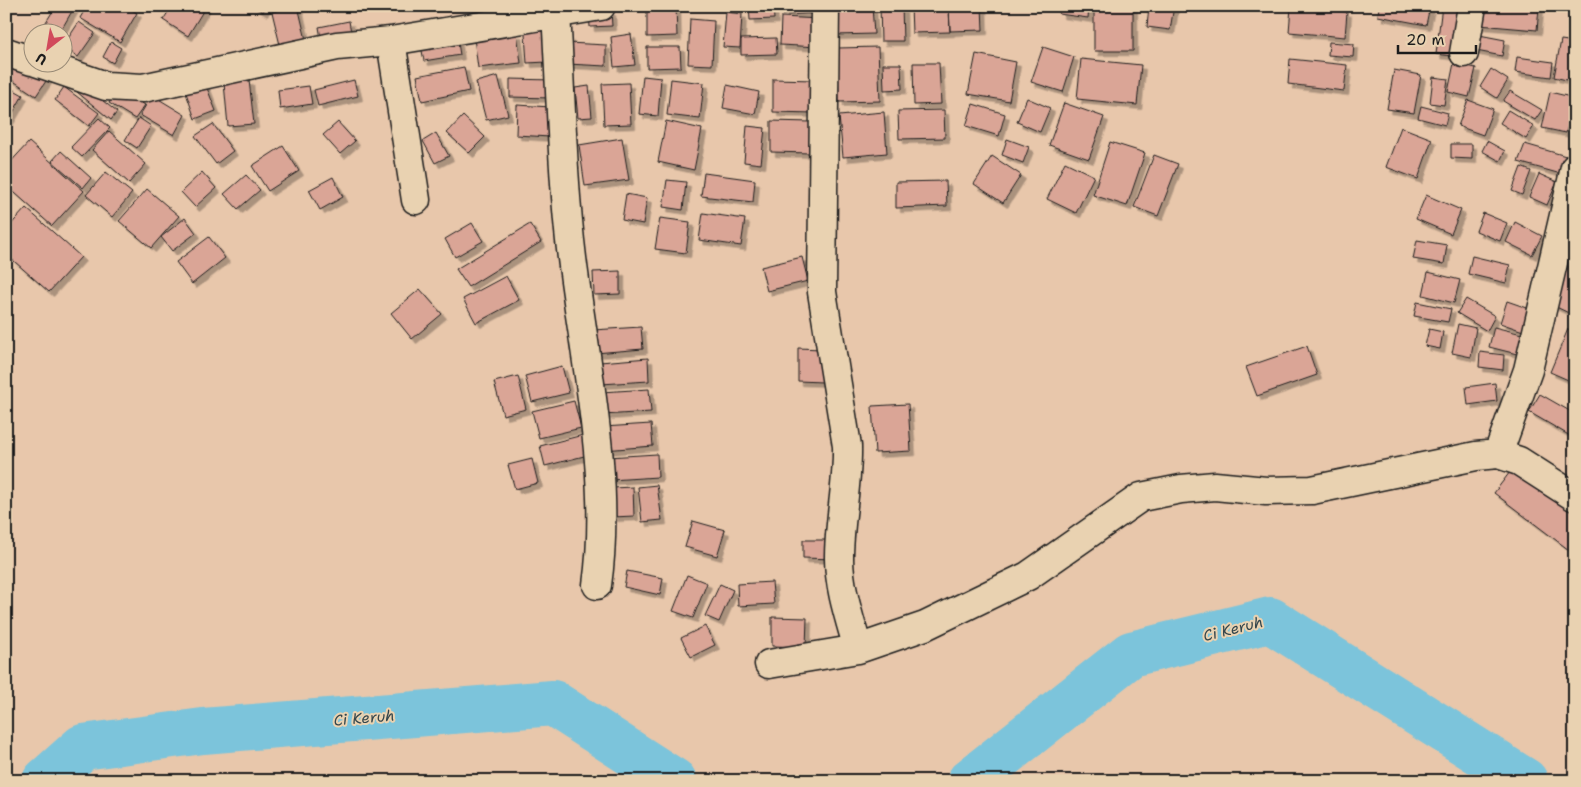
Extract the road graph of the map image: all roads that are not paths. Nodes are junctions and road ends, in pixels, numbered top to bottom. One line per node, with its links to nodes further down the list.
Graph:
1 (601, 6): 4 (street)
2 (825, 6): 16 (street)
3 (1472, 6): 7 (street)
4 (550, 11): 5 (street); 15 (street)
5 (391, 41): 9 (street); 11 (street)
6 (6, 52): 8 (street)
7 (1464, 54)
8 (22, 58)
9 (65, 72)
10 (1575, 168): 12 (street)
11 (416, 200)
12 (1568, 226): 13 (street)
13 (1498, 454): 14 (street); 16 (street)
14 (1575, 497)
15 (597, 585)
16 (858, 649): 17 (street)
17 (769, 664)

